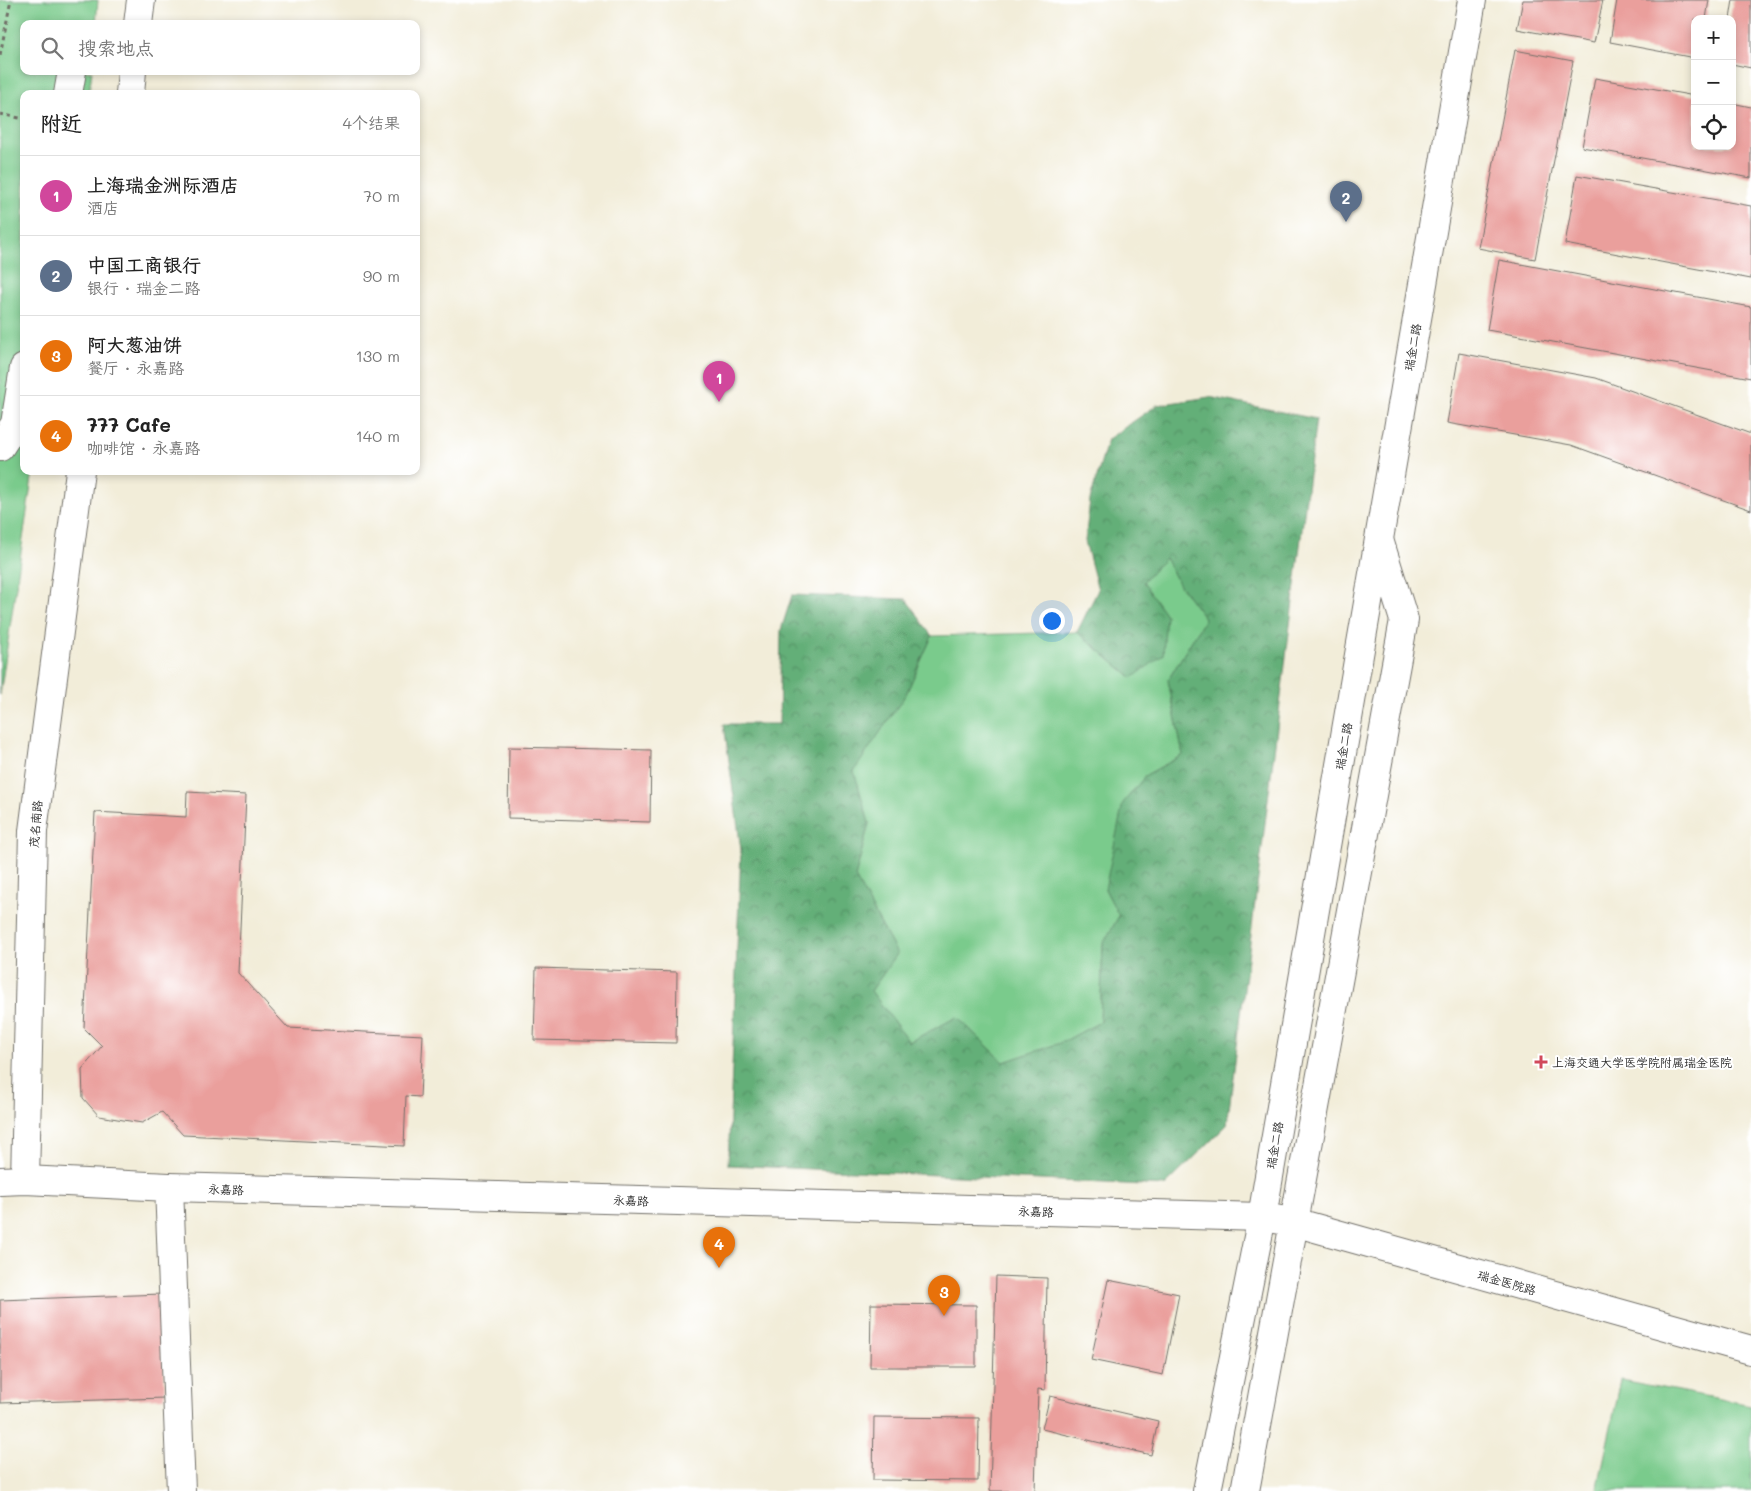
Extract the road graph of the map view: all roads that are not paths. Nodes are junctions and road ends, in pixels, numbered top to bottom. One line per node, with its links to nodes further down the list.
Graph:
1 (1472, 0): 9 (main road, 瑞金二路)
2 (71, 75): 4 (main road)
3 (132, 75): 5 (main road)
4 (69, 90)
5 (130, 90)
6 (20, 393): 7 (main road)
7 (0, 447)
8 (79, 475): 10 (main road, 茂名南路)
9 (1379, 540): 12 (main road, 瑞金二路); 13 (main road)
10 (13, 1180): 11 (main road, 永嘉路)
11 (168, 1187): 12 (main road, 永嘉路); 15 (main road)
12 (1262, 1217): 13 (main road, 瑞金医院路); 16 (main road, 瑞金二路)
13 (1294, 1222): 14 (main road, 瑞金医院路); 17 (main road)
14 (1751, 1350)
15 (181, 1491)
16 (1207, 1491)
17 (1245, 1491)

